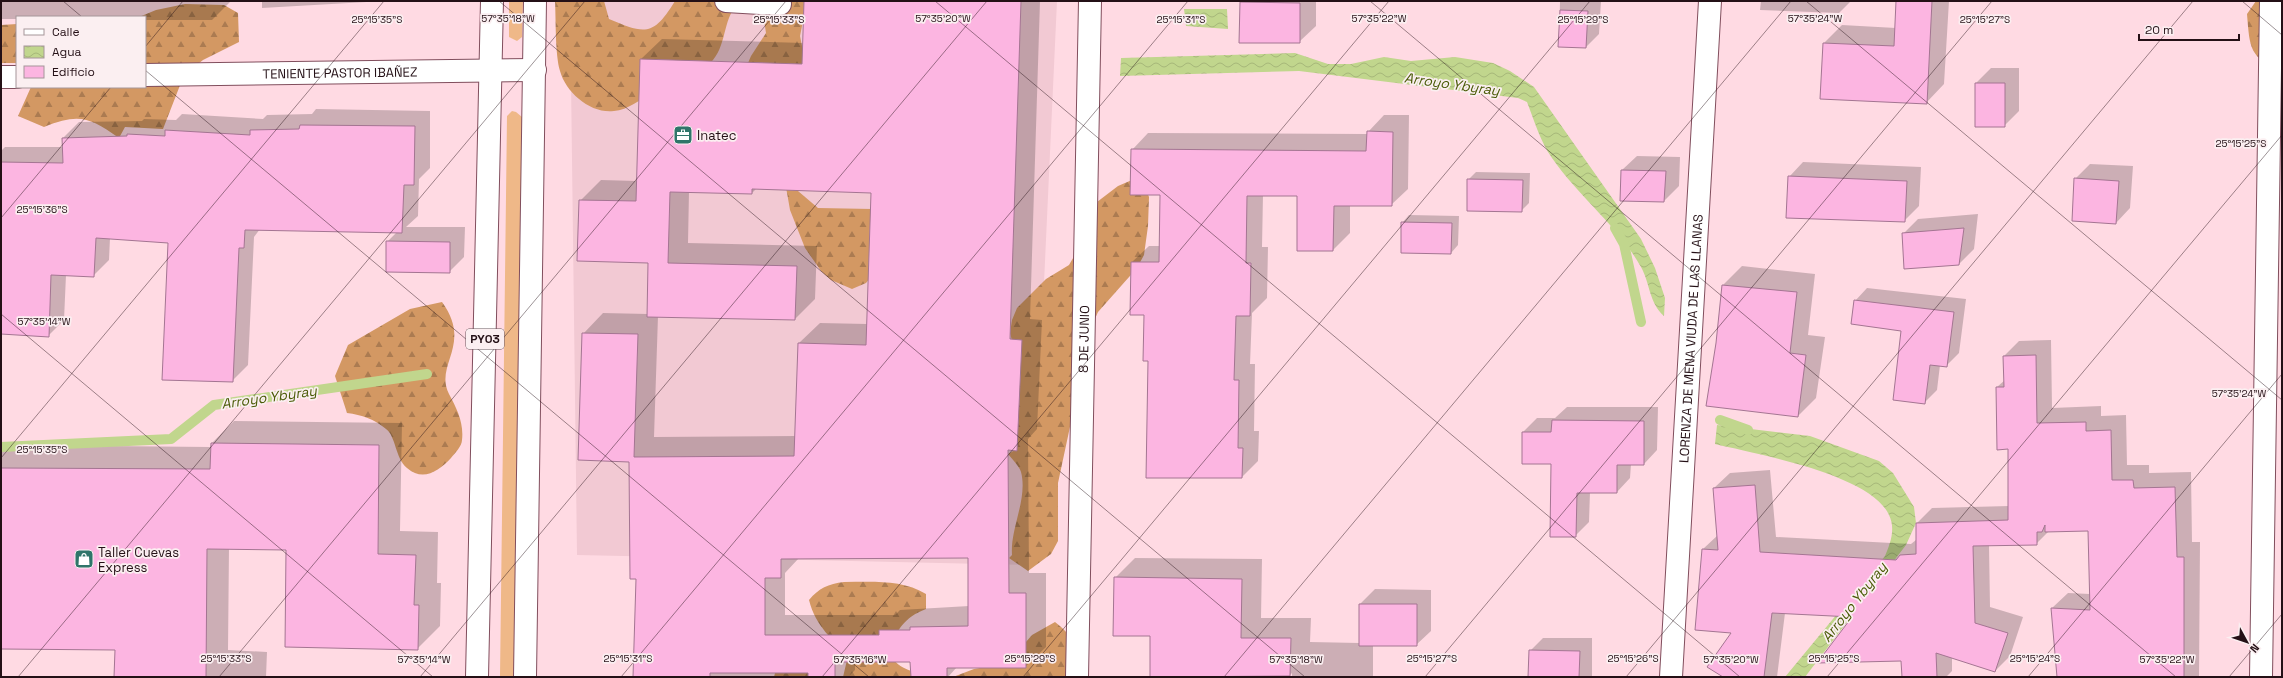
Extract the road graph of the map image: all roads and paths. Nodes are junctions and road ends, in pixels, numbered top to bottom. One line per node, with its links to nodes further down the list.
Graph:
1 (492, 1): 8 (main road, PY03)
2 (535, 1): 9 (main road)
3 (726, 1): 7 (main road)
4 (1090, 1): 15 (main road, 8 DE JUNIO)
5 (1710, 1): 16 (main road, LORENZA DE MENA VIUDA DE LAS LLANAS)
6 (2271, 1): 17 (main road)
7 (780, 4)
8 (491, 70): 9 (main road, TENIENTE PASTOR IBAÑEZ); 10 (main road, TENIENTE PASTOR IBAÑEZ); 13 (main road, PY03)
9 (535, 70): 14 (main road)
10 (146, 75)
11 (1, 77): 12 (main road)
12 (16, 77)
13 (477, 677)
14 (525, 677)
15 (1077, 677)
16 (1672, 677)
17 (2260, 677)

